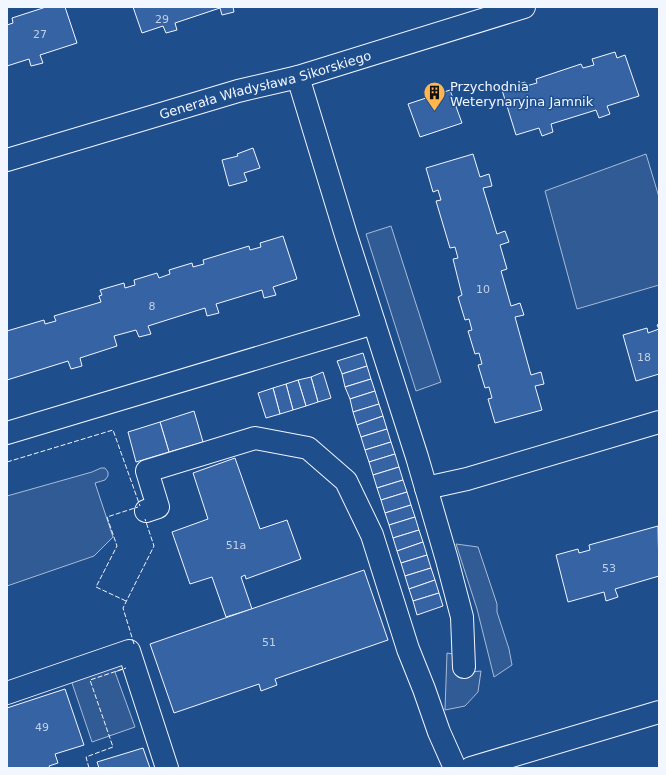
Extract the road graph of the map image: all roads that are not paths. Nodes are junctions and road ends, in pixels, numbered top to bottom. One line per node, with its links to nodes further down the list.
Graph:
1 (524, 7): 2 (street, Generała Władysława Sikorskiego)
2 (298, 77): 3 (street, Generała Władysława Sikorskiego); 4 (street)
3 (7, 160)
4 (374, 323): 6 (street); 7 (street)
5 (659, 422): 7 (street)
6 (7, 433)
7 (426, 488): 9 (street)
8 (146, 511): 13 (street)
9 (464, 667)
10 (7, 693): 12 (street)
11 (659, 712): 14 (street)
12 (167, 768)
13 (455, 768)
14 (471, 768)

